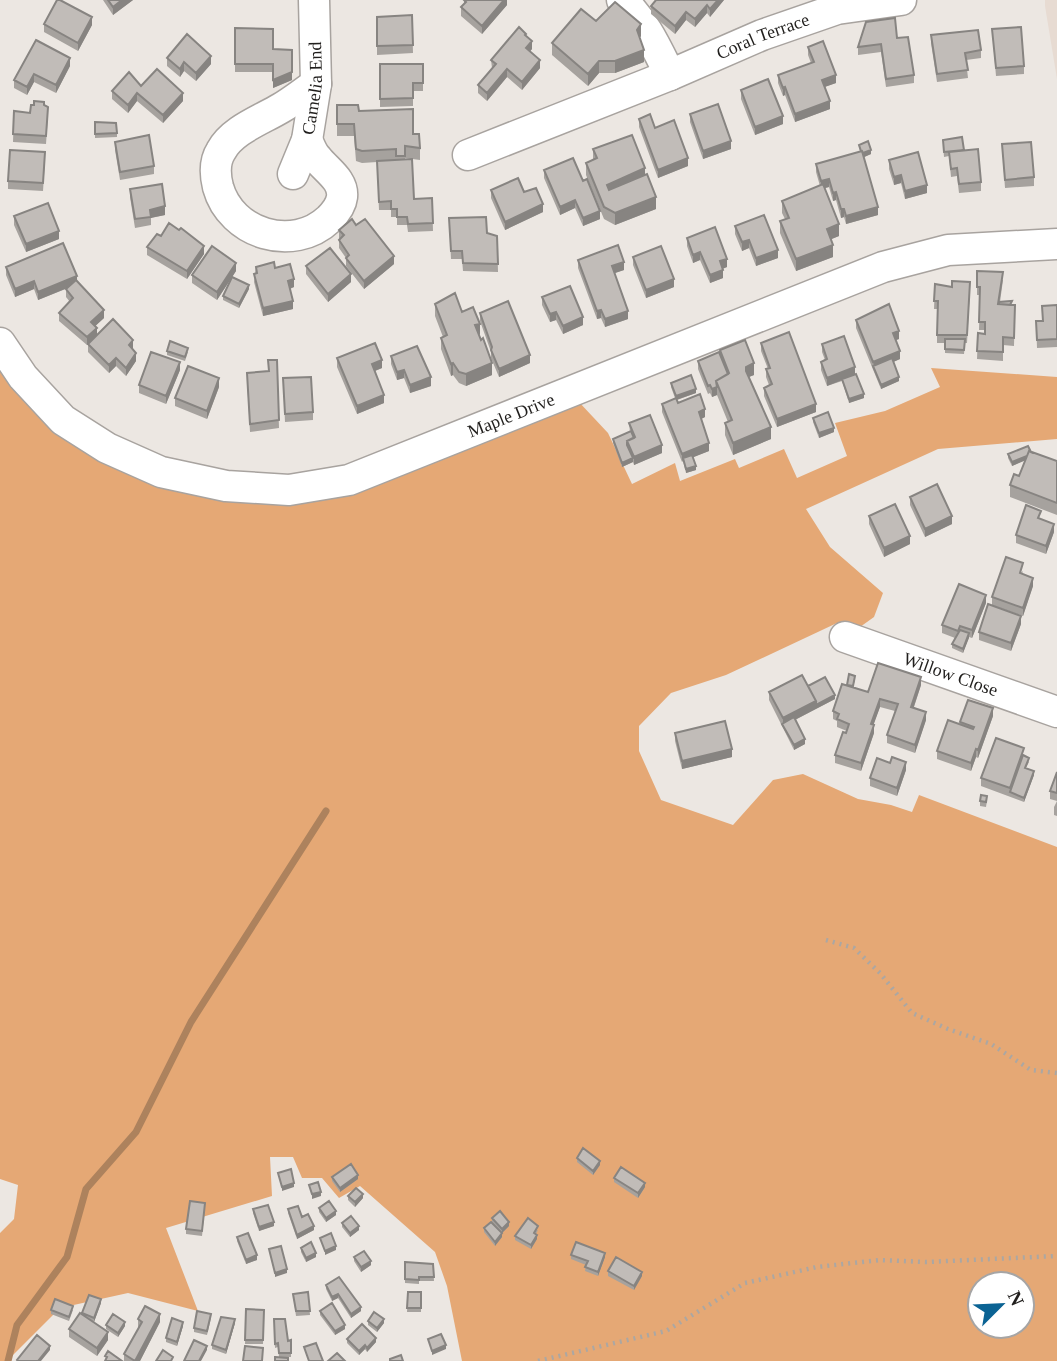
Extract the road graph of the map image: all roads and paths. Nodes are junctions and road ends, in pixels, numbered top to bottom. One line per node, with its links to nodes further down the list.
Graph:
1 (314, 0): 6 (street, Camelia End)
2 (622, 0): 5 (street)
3 (901, 0): 4 (street, Coral Terrace)
4 (836, 4): 5 (street, Coral Terrace)
5 (670, 75): 8 (street, Coral Terrace)
6 (316, 83): 7 (street, Camelia End); 7 (street)
7 (307, 140): 9 (street, Camelia End)
8 (468, 155)
9 (293, 174)
10 (1057, 244): 11 (street, Maple Drive)
11 (0, 343)
12 (845, 637): 13 (street, Willow Close)
13 (1055, 704)
14 (826, 940): 15 (path)
15 (1057, 1073)
16 (1057, 1256): 17 (path)
17 (538, 1361)

